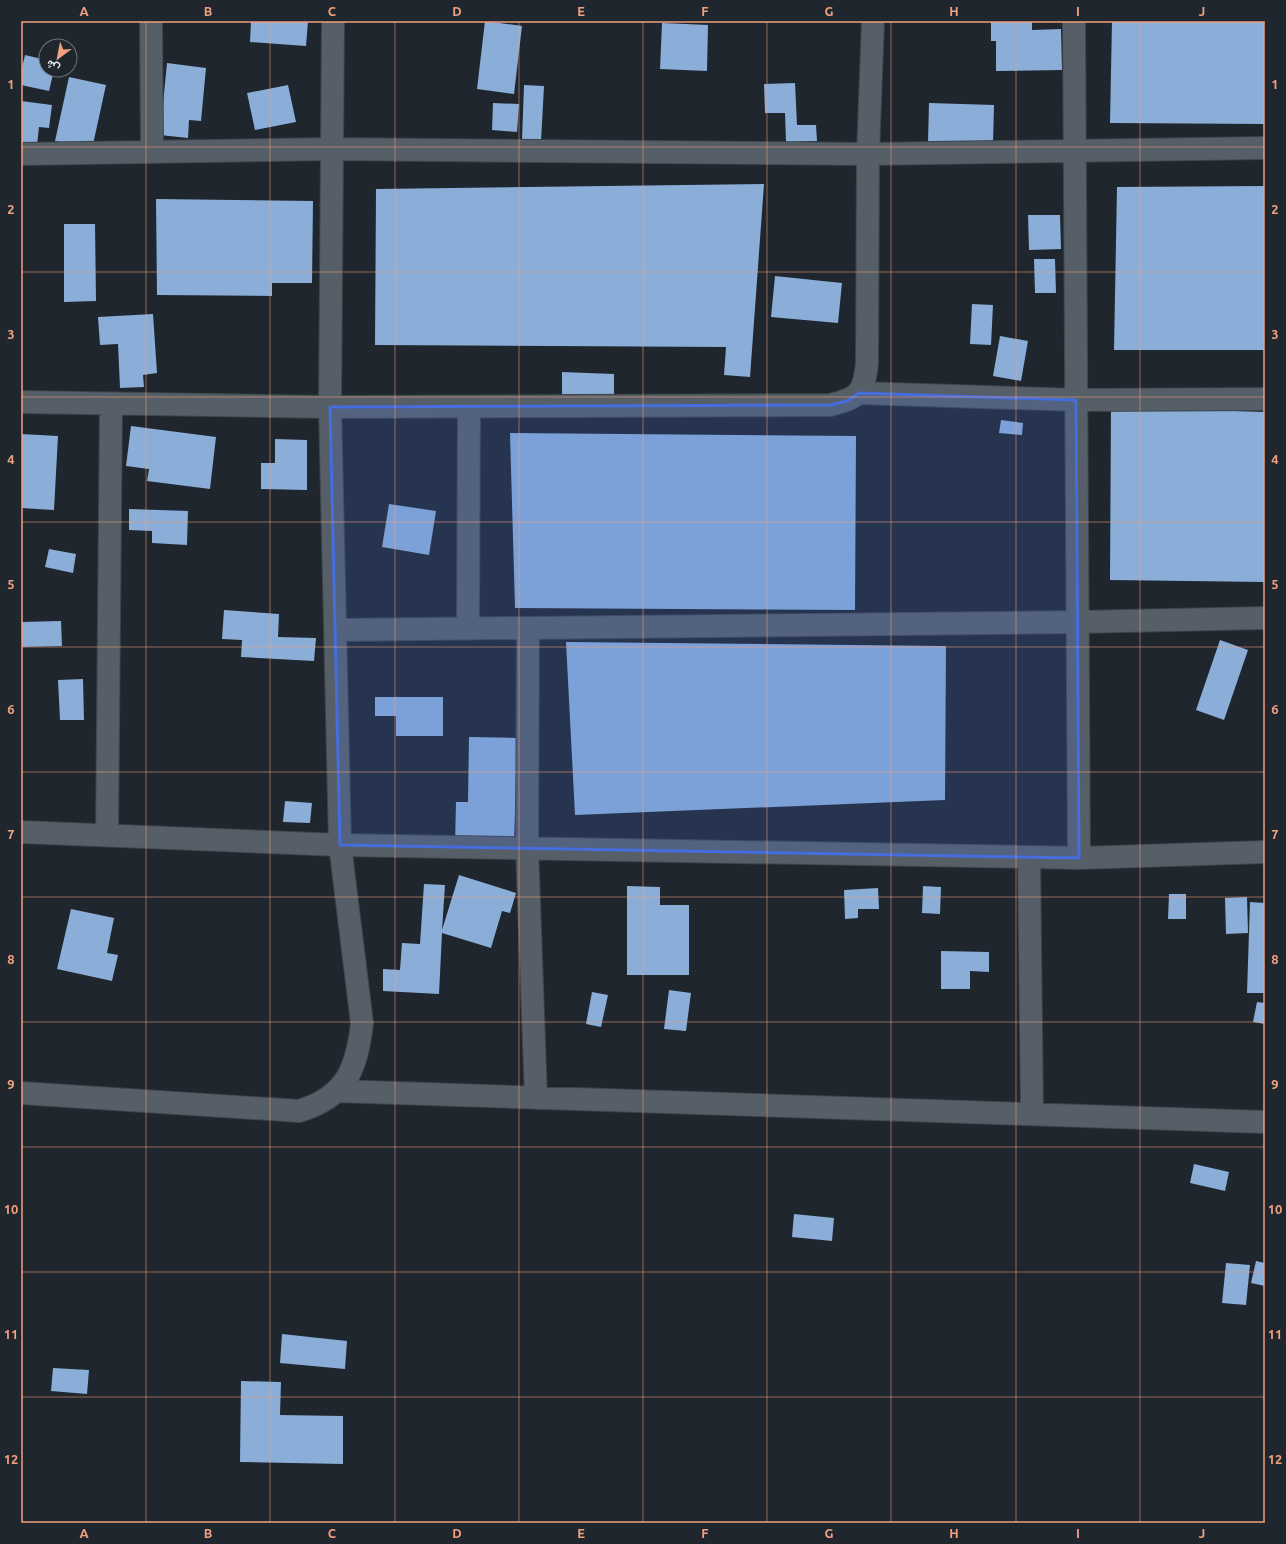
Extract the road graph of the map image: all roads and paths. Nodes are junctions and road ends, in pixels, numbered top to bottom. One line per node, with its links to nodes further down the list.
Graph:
1 (151, 21): 8 (street)
2 (333, 21): 6 (street)
3 (873, 21): 10 (street)
4 (1074, 21): 7 (street)
5 (1265, 148): 7 (street)
6 (332, 149): 8 (street); 10 (street); 16 (street)
7 (1073, 151): 10 (street); 13 (street)
8 (152, 152): 9 (street)
9 (21, 154)
10 (868, 154): 11 (street)
11 (859, 393): 13 (street); 17 (street)
12 (1265, 399): 13 (street)
13 (1076, 400): 19 (street)
14 (21, 402): 15 (street)
15 (111, 404): 16 (street); 24 (street)
16 (330, 407): 17 (street); 22 (street)
17 (469, 407): 20 (street)
18 (1265, 618): 19 (street)
19 (1078, 622): 21 (street); 29 (street)
20 (468, 628): 21 (street); 22 (street)
21 (528, 628): 26 (street)
22 (336, 630): 25 (street)
23 (21, 832): 24 (street)
24 (107, 835): 25 (street)
25 (340, 845): 26 (street); 30 (street)
26 (527, 848): 28 (street); 32 (street)
27 (1265, 852): 29 (street)
28 (1029, 857): 29 (street); 33 (street)
29 (1079, 858)
30 (336, 1091): 31 (street); 32 (street)
31 (21, 1093)
32 (536, 1098): 33 (street)
33 (1032, 1114): 34 (street)
34 (1265, 1122)

